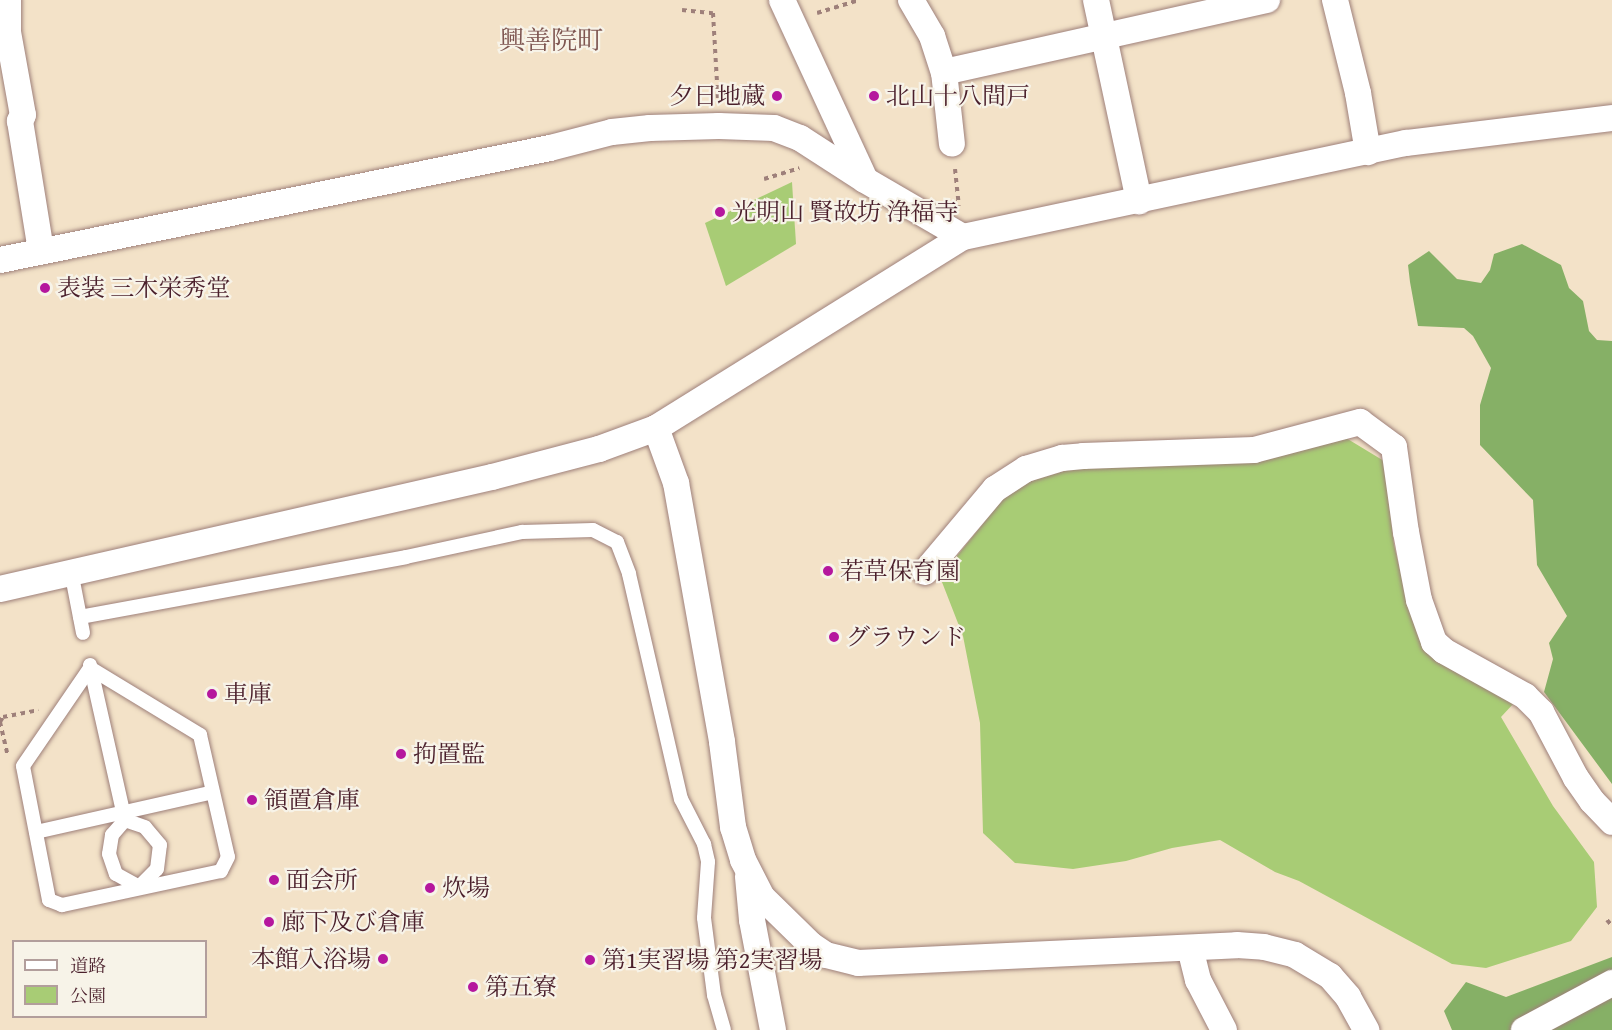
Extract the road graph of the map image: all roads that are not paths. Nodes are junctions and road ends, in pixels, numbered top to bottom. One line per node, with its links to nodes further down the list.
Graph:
1 (8, 0): 15 (street)
2 (911, 0): 8 (street)
3 (1096, 0): 7 (street)
4 (1266, 0): 7 (street)
5 (1335, 0): 11 (street)
6 (787, 11): 12 (street)
7 (1104, 36): 8 (street); 13 (street)
8 (944, 72): 10 (street)
9 (1612, 118): 11 (street)
10 (952, 144)
11 (1368, 152): 13 (street)
12 (865, 180): 14 (street); 15 (street)
13 (1139, 201): 14 (street)
14 (963, 237): 17 (street)
15 (40, 251): 16 (street)
16 (0, 260)
17 (656, 428): 18 (street); 28 (street)
18 (71, 571): 20 (street); 21 (lane)
19 (925, 572): 26 (street)
20 (0, 588)
21 (80, 617): 22 (lane); 32 (lane)
22 (83, 633)
23 (89, 664): 24 (lane); 25 (lane); 27 (lane)
24 (213, 792): 25 (lane); 29 (lane)
25 (124, 816): 27 (lane); 29 (lane); 29 (lane)
26 (1612, 822)
27 (36, 832): 29 (lane)
28 (748, 873): 30 (street); 33 (street)
29 (139, 887)
30 (1190, 948): 34 (street); 35 (street)
31 (1612, 983): 36 (street)
32 (724, 1030)
33 (773, 1030)
34 (1224, 1030)
35 (1365, 1030)
36 (1524, 1030)

